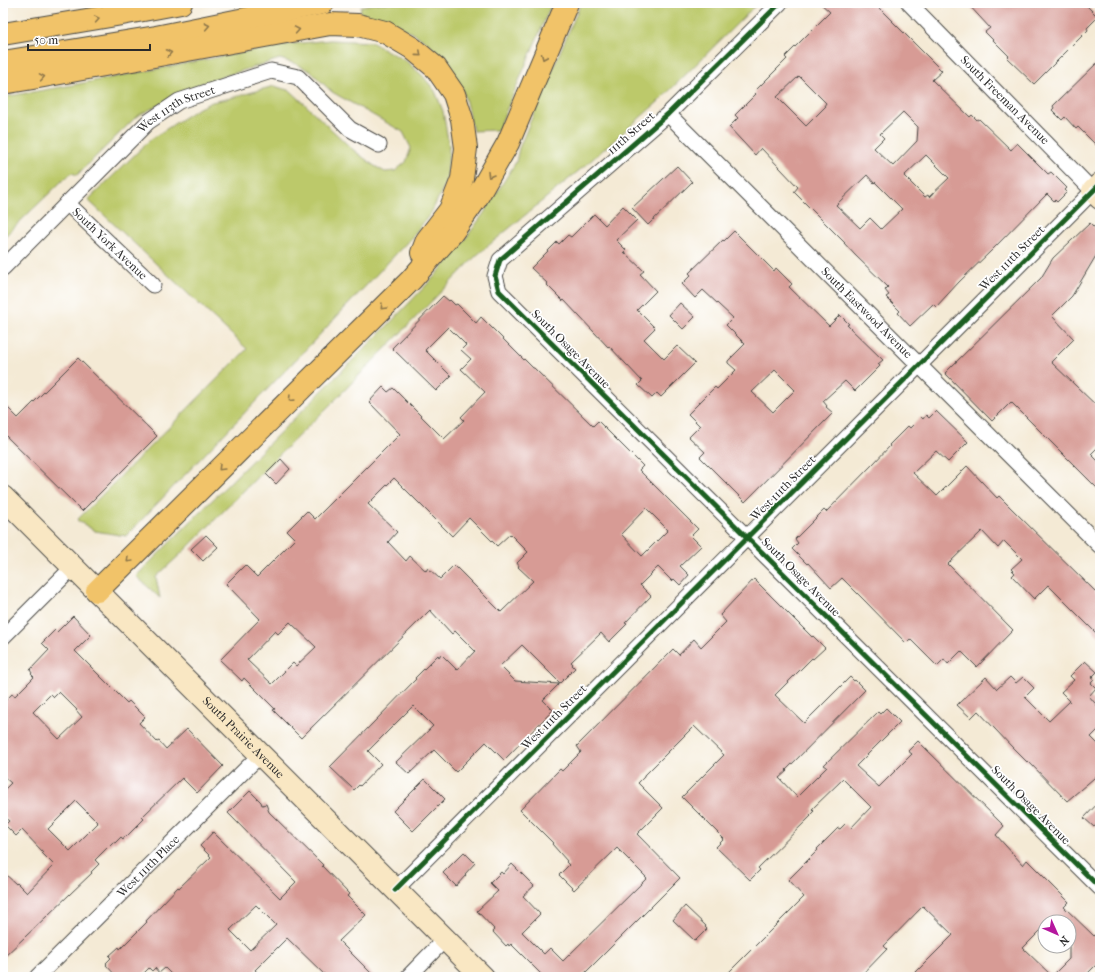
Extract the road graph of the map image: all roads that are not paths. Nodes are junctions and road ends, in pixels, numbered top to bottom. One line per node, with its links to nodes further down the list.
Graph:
1 (181, 3): 6 (highway, one-way to 1)
2 (323, 3): 7 (highway, one-way to 2)
3 (780, 3): 9 (street, 111th Street)
4 (909, 3): 11 (street, South Freeman Avenue)
5 (563, 12): 15 (highway, one-way to 15)
6 (3, 34)
7 (3, 62)
8 (3, 83): 15 (highway, one-way to 15)
9 (668, 114): 14 (street, 111th Street); 17 (street, South Eastwood Avenue)
10 (379, 145): 12 (street, West 113th Street)
11 (1098, 191): 17 (street, West 111th Street)
12 (67, 203): 13 (street, West 113th Street); 16 (street, South York Avenue)
13 (3, 268)
14 (495, 276): 19 (street, South Osage Avenue)
15 (411, 280): 22 (highway, one-way to 22)
16 (153, 285)
17 (919, 365): 19 (street, West 111th Street); 20 (street, South Eastwood Avenue)
18 (3, 497): 21 (main road, South Prairie Avenue)
19 (747, 538): 25 (street, South Osage Avenue); 26 (street, West 111th Street)
20 (1100, 546)
21 (73, 567): 22 (main road, South Prairie Avenue); 23 (street)
22 (97, 591): 24 (main road, South Prairie Avenue)
23 (3, 637)
24 (260, 755): 26 (main road, South Prairie Avenue); 28 (street, West 111th Place)
25 (1100, 888)
26 (395, 890): 27 (main road, South Prairie Avenue)
27 (445, 939): 29 (street); 30 (main road, South Prairie Avenue)
28 (37, 977)
29 (408, 977)
30 (483, 977)

